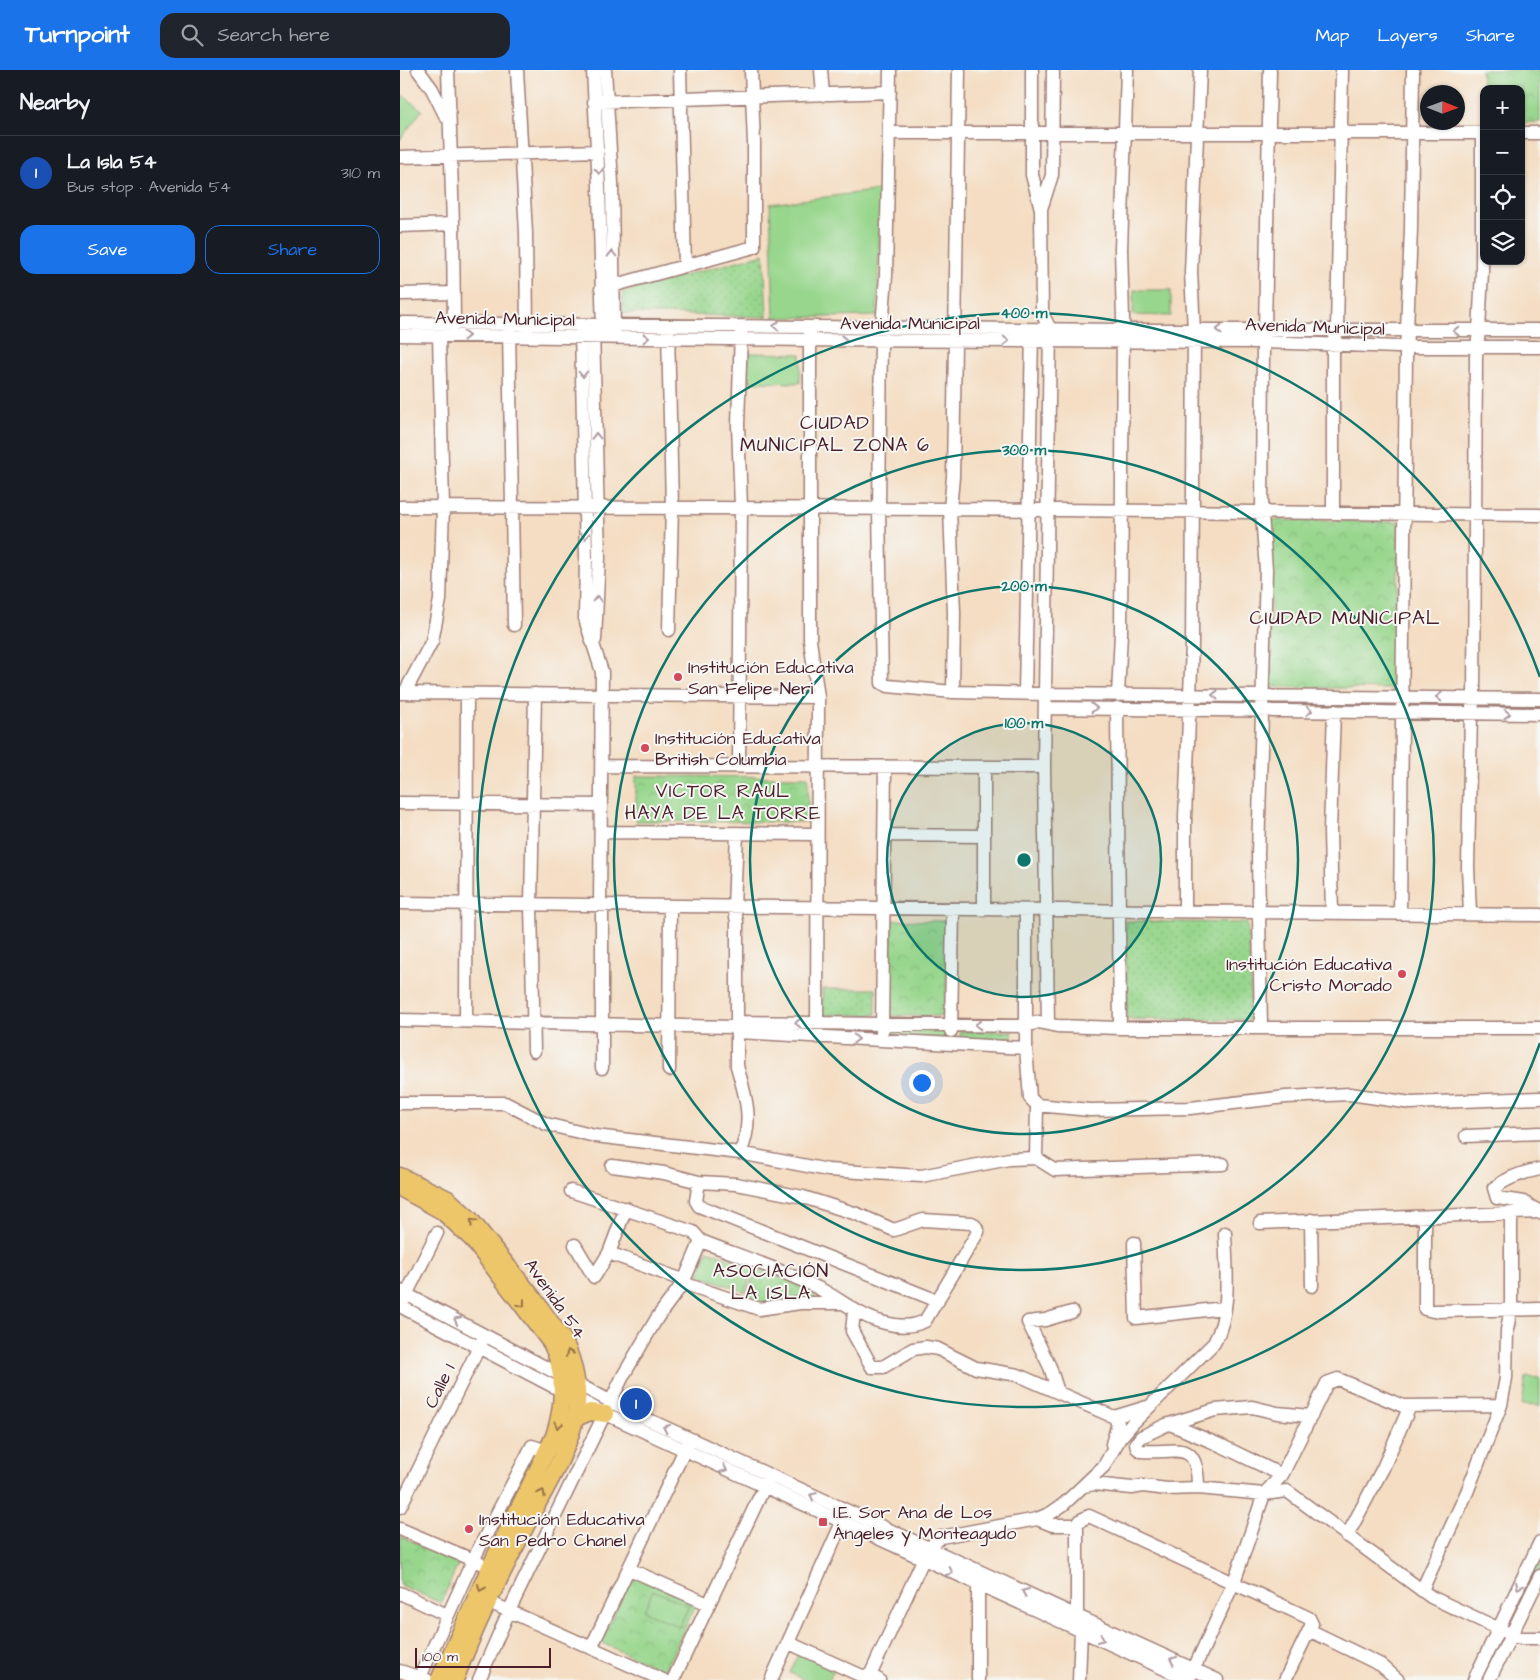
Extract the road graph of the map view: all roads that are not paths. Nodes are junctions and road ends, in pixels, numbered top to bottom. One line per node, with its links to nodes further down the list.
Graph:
1 (418, 70): 23 (street)
2 (448, 70): 23 (street)
3 (518, 70): 37 (street)
4 (593, 70): 22 (street)
5 (605, 70): 22 (street)
6 (680, 70): 21 (street)
7 (751, 70): 20 (street)
8 (822, 70): 19 (street)
9 (890, 70): 18 (street)
10 (959, 70): 24 (street)
11 (1032, 70): 27 (street)
12 (1053, 70): 28 (street)
13 (1127, 70): 29 (street)
14 (1200, 70): 25 (street)
15 (1270, 70): 33 (street)
16 (1342, 70): 34 (street)
17 (1413, 70): 30 (street)
18 (890, 92): 19 (street); 26 (street)
19 (823, 95): 20 (street)
20 (752, 98): 21 (street); 44 (street)
21 (682, 99): 22 (street); 44 (street)
22 (600, 102): 36 (street); 45 (street, one-way to 22)
23 (449, 124): 38 (street)
24 (958, 132): 26 (street); 27 (street); 61 (street)
25 (1198, 132): 29 (street); 33 (street); 67 (street)
26 (890, 133): 52 (street)
27 (1032, 133): 28 (street); 41 (street)
28 (1053, 133): 29 (street); 41 (street)
29 (1126, 133): 66 (street)
30 (1413, 133): 34 (street); 35 (street); 58 (street)
31 (1525, 133): 32 (street)
32 (1540, 133)
33 (1269, 134): 34 (street); 68 (street)
34 (1341, 134): 69 (street)
35 (1480, 134)
36 (598, 150): 37 (street); 45 (street, one-way to 45)
37 (522, 152): 38 (street); 54 (street)
38 (450, 156): 39 (street); 42 (street)
39 (400, 157)
40 (1483, 175): 60 (street)
41 (1042, 209): 48 (street)
42 (454, 224): 43 (street); 46 (street)
43 (400, 226)
44 (685, 266): 45 (street)
45 (607, 288): 56 (street)
46 (454, 293): 47 (street); 50 (street)
47 (400, 294)
48 (1042, 313): 64 (street); 65 (street)
49 (400, 323): 50 (street, Avenida Municipal)
50 (454, 324): 53 (street, Avenida Municipal); 63 (street)
51 (810, 326): 52 (street, Avenida Municipal); 59 (street, Avenida Municipal, one-way to 59); 70 (street)
52 (882, 327): 61 (street, Avenida Municipal); 71 (street)
53 (509, 330): 54 (street, Avenida Municipal); 63 (street, Avenida Municipal, one-way to 53); 77 (street)
54 (527, 330): 56 (street, Avenida Municipal)
55 (1540, 330): 60 (street, Avenida Municipal)
56 (598, 331): 57 (street, Avenida Municipal); 78 (street)
57 (668, 331): 59 (street, Avenida Municipal); 79 (street)
58 (1408, 331): 60 (street, Avenida Municipal, one-way to 58); 69 (street, Avenida Municipal); 72 (street)
59 (741, 332): 70 (street, Avenida Municipal); 80 (street)
60 (1479, 332): 73 (street)
61 (955, 334): 64 (street, Avenida Municipal); 71 (street, Avenida Municipal); 83 (street)
62 (400, 335): 63 (street, Avenida Municipal)
63 (439, 335): 76 (street)
64 (1032, 335): 65 (street, Avenida Municipal); 84 (street)
65 (1050, 335): 66 (street, Avenida Municipal); 85 (street)
66 (1122, 336): 67 (street, Avenida Municipal); 86 (street)
67 (1193, 336): 68 (street, Avenida Municipal); 87 (street)
68 (1264, 336): 69 (street, Avenida Municipal); 90 (street)
69 (1335, 337): 72 (street, Avenida Municipal); 88 (street)
70 (810, 340): 71 (street, Avenida Municipal, one-way to 71); 81 (street)
71 (881, 340): 82 (street)
72 (1407, 347): 73 (street, Avenida Municipal); 89 (street)
73 (1476, 347): 74 (street, Avenida Municipal); 91 (street)
74 (1540, 347)
75 (400, 507): 76 (street)
76 (443, 507): 77 (street); 96 (street)
77 (512, 508): 78 (street); 93 (street)
78 (591, 508): 79 (street); 99 (street)
79 (672, 508): 80 (street); 94 (street)
80 (741, 508): 81 (street); 106 (street)
81 (809, 508): 82 (street); 107 (street)
82 (879, 509): 83 (street); 95 (street)
83 (950, 509): 84 (street); 95 (street)
84 (1028, 510): 85 (street); 100 (street)
85 (1048, 510): 86 (street); 101 (street)
86 (1121, 511): 87 (street); 102 (street)
87 (1192, 511): 90 (street); 103 (street)
88 (1334, 513): 89 (street); 90 (street)
89 (1404, 513): 91 (street); 105 (street)
90 (1262, 514): 104 (street)
91 (1476, 514): 92 (street); 108 (street)
92 (1540, 515)
93 (514, 625)
94 (670, 630)
95 (953, 692): 100 (street)
96 (403, 693): 97 (street)
97 (467, 694): 98 (street); 125 (street)
98 (535, 694): 99 (street); 126 (street)
99 (602, 694): 106 (street); 119 (street)
100 (1025, 694): 101 (street)
101 (1045, 694): 102 (street); 110 (street)
102 (1118, 695): 103 (street)
103 (1190, 695): 104 (street, one-way to 103); 112 (street)
104 (1264, 695): 105 (street); 113 (street)
105 (1401, 696): 108 (street, one-way to 105); 115 (street)
106 (739, 697): 107 (street); 118 (street)
107 (818, 698): 120 (street)
108 (1474, 698): 109 (street); 116 (street)
109 (1540, 699)
110 (1045, 708): 111 (street, one-way to 111); 122 (street)
111 (1117, 708): 112 (street); 145 (street)
112 (1188, 710): 113 (street); 146 (street)
113 (1261, 710): 114 (street, one-way to 114); 147 (street)
114 (1334, 712): 115 (street); 148 (street)
115 (1402, 712): 116 (street); 149 (street)
116 (1471, 713): 117 (street, one-way to 117); 150 (street)
117 (1540, 714)
118 (739, 765): 119 (street); 120 (street)
119 (602, 766): 127 (street)
120 (817, 766): 121 (street); 130 (street)
121 (886, 767): 123 (street); 131 (street)
122 (1044, 767): 123 (street); 144 (street)
123 (984, 768): 132 (street)
124 (400, 803): 125 (street)
125 (466, 804): 126 (street); 134 (street)
126 (534, 805): 127 (street); 135 (street)
127 (601, 805): 128 (street)
128 (601, 832): 129 (street); 136 (street)
129 (736, 833): 130 (street); 138 (street)
130 (817, 834): 139 (street)
131 (885, 835): 132 (street); 140 (street)
132 (984, 836): 142 (street)
133 (400, 904): 134 (street)
134 (465, 905): 135 (street); 153 (street)
135 (531, 905): 136 (street); 154 (street)
136 (600, 905): 137 (street); 155 (street)
137 (670, 906): 138 (street); 160 (street)
138 (734, 907): 139 (street); 162 (street)
139 (816, 907): 140 (street); 156 (street)
140 (885, 908): 141 (street); 157 (street)
141 (953, 909): 142 (street); 159 (street)
142 (984, 910): 143 (street)
143 (1026, 910): 144 (street); 161 (street)
144 (1046, 910): 145 (street); 158 (street)
145 (1118, 910): 146 (street); 163 (street)
146 (1185, 911): 147 (street)
147 (1258, 913): 148 (street); 164 (street)
148 (1332, 913): 149 (street)
149 (1400, 913): 150 (street)
150 (1470, 914): 151 (street)
151 (1540, 916)
152 (400, 1020): 153 (street)
153 (466, 1021): 154 (street)
154 (534, 1022): 155 (street); 170 (street)
155 (602, 1023): 160 (street); 171 (street)
156 (817, 1023): 157 (street); 162 (street, one-way to 162); 166 (street)
157 (882, 1024): 159 (street); 167 (street)
158 (1048, 1024): 161 (street); 163 (street)
159 (951, 1025): 161 (street, one-way to 159); 168 (street)
160 (671, 1026): 162 (street); 172 (street)
161 (1026, 1026): 169 (street)
162 (736, 1027): 166 (street); 178 (street)
163 (1120, 1028): 164 (street)
164 (1261, 1028): 165 (street)
165 (1540, 1028)
166 (817, 1037): 167 (street, one-way to 167)
167 (882, 1040): 168 (street)
168 (951, 1044): 169 (street)
169 (1026, 1048): 175 (street)
170 (534, 1051)
171 (602, 1068)
172 (669, 1070)
173 (1540, 1098): 175 (street)
174 (400, 1103): 178 (street)
175 (1037, 1105): 179 (street)
176 (1540, 1133): 177 (street)
177 (1466, 1136)
178 (740, 1153): 179 (street)
179 (1036, 1158): 180 (street)
180 (1223, 1164)
181 (612, 1166): 184 (street)
182 (1540, 1169): 188 (street)
183 (400, 1176): 212 (main road, Avenida 54, one-way to 183)
184 (699, 1182): 202 (street); 202 (street)
185 (400, 1188): 211 (main road, one-way to 211)
186 (571, 1191): 187 (street)
187 (626, 1208): 195 (street); 198 (street)
188 (1540, 1212): 189 (street)
189 (1511, 1215): 190 (street); 206 (street)
190 (1425, 1218): 191 (street); 206 (street)
191 (1311, 1220): 192 (street); 200 (street)
192 (1260, 1223)
193 (437, 1233): 201 (street)
194 (1225, 1233): 204 (street)
195 (701, 1241): 199 (street); 203 (street)
196 (1134, 1243): 204 (street)
197 (576, 1245): 198 (street)
198 (609, 1253): 199 (street)
199 (683, 1283): 203 (street); 217 (street)
200 (1312, 1286)
201 (401, 1301): 209 (street, one-way to 201); 210 (street)
202 (938, 1301): 207 (street)
203 (843, 1303): 207 (street)
204 (1224, 1308): 215 (street)
205 (1540, 1309): 206 (street)
206 (1511, 1310): 214 (street)
207 (854, 1312): 213 (street)
208 (1072, 1312): 213 (street)
209 (486, 1334): 210 (street, Calle 1); 211 (street)
210 (479, 1348): 211 (street); 231 (street, Calle 1)
211 (561, 1385): 212 (street); 223 (main road, one-way to 223)
212 (576, 1392): 217 (street); 219 (main road, Avenida 54)
213 (1058, 1392): 220 (street)
214 (1501, 1405): 216 (street); 245 (street)
215 (1149, 1406): 220 (street); 225 (street)
216 (1410, 1406): 218 (street); 236 (street)
217 (608, 1408): 219 (main road); 222 (street, one-way to 217); 224 (street); 249 (street)
218 (1310, 1416): 221 (street); 226 (street)
219 (576, 1418): 247 (main road, Avenida 54, one-way to 219)
220 (1114, 1418): 225 (street)
221 (1170, 1424): 226 (street); 229 (street)
222 (690, 1439): 224 (street); 227 (street)
223 (540, 1448): 239 (street); 240 (main road)
224 (684, 1451): 227 (street, one-way to 227); 241 (street)
225 (1109, 1454): 228 (street)
226 (1282, 1475): 230 (street)
227 (767, 1481): 232 (street); 248 (street)
228 (1084, 1486): 229 (street); 233 (street)
229 (1198, 1488): 230 (street)
230 (1264, 1494): 236 (street); 244 (street)
231 (400, 1507)
232 (844, 1517): 238 (street); 257 (street)
233 (1037, 1519): 234 (street); 238 (street)
234 (1077, 1525): 244 (street); 251 (street)
235 (400, 1528): 239 (street)
236 (1347, 1536): 245 (street)
237 (1540, 1542): 252 (street, one-way to 252)
238 (925, 1554): 243 (street); 262 (street)
239 (473, 1560): 240 (street); 250 (street)
240 (490, 1567): 264 (main road, one-way to 264)
241 (629, 1569): 248 (street); 258 (street)
242 (1540, 1576): 255 (street)
243 (977, 1578): 251 (street, one-way to 243); 253 (street); 270 (street)
244 (1234, 1582): 254 (street); 261 (street)
245 (1422, 1590): 252 (street)
246 (400, 1593): 250 (street)
247 (489, 1602): 249 (street); 265 (main road, Avenida 54)
248 (708, 1604): 268 (street)
249 (509, 1611): 258 (street); 266 (street)
250 (447, 1615): 263 (street)
251 (1077, 1615): 253 (street); 261 (street, one-way to 251)
252 (1498, 1628): 255 (street); 275 (street)
253 (1081, 1630): 261 (street, one-way to 261); 271 (street)
254 (1309, 1630): 260 (street); 273 (street)
255 (1512, 1635): 256 (street); 276 (street)
256 (1540, 1638)
257 (789, 1644): 262 (street); 269 (street)
258 (591, 1648): 267 (street)
259 (400, 1670): 263 (street)
260 (1383, 1675): 274 (street)
261 (1191, 1677): 272 (street)
262 (872, 1678)
263 (424, 1679)
264 (440, 1680)
265 (455, 1680)
266 (479, 1680)
267 (663, 1680)
268 (673, 1680)
269 (771, 1680)
270 (978, 1680)
271 (1079, 1680)
272 (1217, 1680)
273 (1285, 1680)
274 (1398, 1680)
275 (1474, 1680)
276 (1489, 1680)

